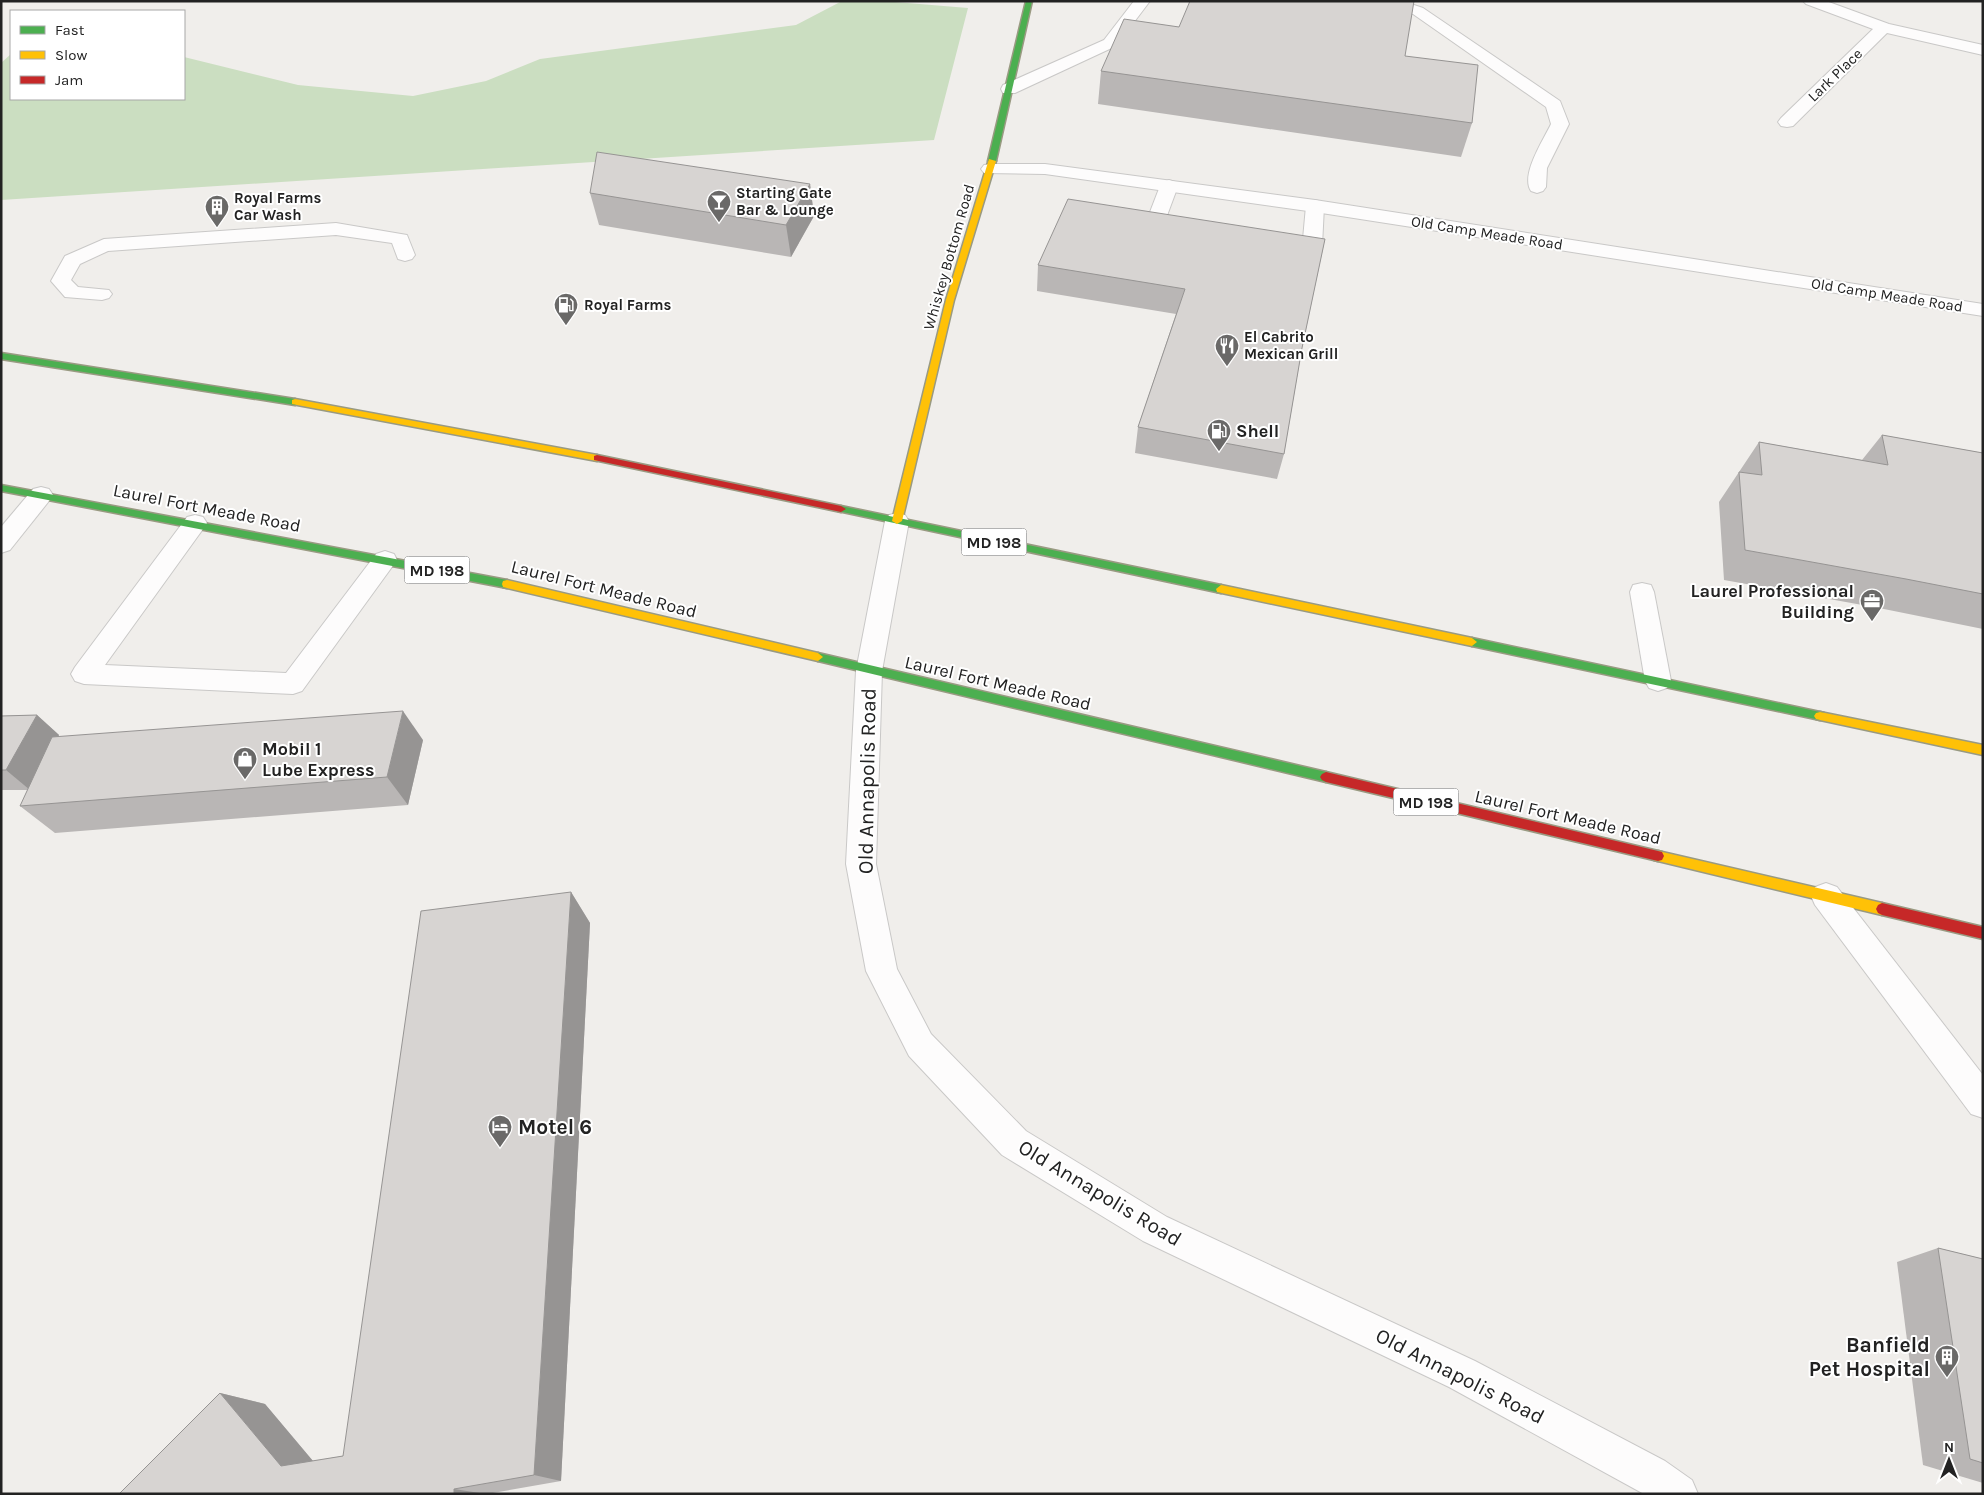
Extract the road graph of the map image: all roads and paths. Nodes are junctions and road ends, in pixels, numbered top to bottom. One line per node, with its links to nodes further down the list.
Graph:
1 (1029, 1): 7 (main road, Whiskey Bottom Road)
2 (1142, 1): 7 (street)
3 (1385, 1): 11 (street)
4 (1812, 1): 5 (street)
5 (1884, 28): 6 (street); 8 (street, Lark Place)
6 (1983, 50)
7 (1009, 89): 9 (main road, Whiskey Bottom Road)
8 (1787, 122)
9 (990, 169): 10 (street, Old Camp Meade Road); 21 (main road, Whiskey Bottom Road)
10 (1169, 186): 12 (street, Old Camp Meade Road); 13 (street)
11 (1537, 187)
12 (1315, 206): 14 (street); 17 (street, Old Camp Meade Road)
13 (1194, 230)
14 (1263, 239)
15 (405, 255): 16 (street)
16 (102, 294)
17 (1983, 310)
18 (1, 356): 21 (main road, MD 198)
19 (1, 488): 20 (main road, Laurel Fort Meade Road / MD 198)
20 (41, 495): 22 (main road, Laurel Fort Meade Road / MD 198); 23 (street)
21 (897, 521): 26 (street, Old Annapolis Road); 27 (main road, MD 198)
22 (195, 523): 24 (main road, Laurel Fort Meade Road / MD 198); 24 (street)
23 (1, 544)
24 (385, 560): 26 (main road, Laurel Fort Meade Road / MD 198)
25 (1642, 592): 27 (street)
26 (869, 671): 29 (main road, Laurel Fort Meade Road / MD 198); 32 (street, Old Annapolis Road)
27 (1658, 682): 28 (main road, MD 198)
28 (1983, 750)
29 (1826, 896): 30 (main road, Laurel Fort Meade Road / MD 198); 31 (street)
30 (1983, 933)
31 (1983, 1102)
32 (1678, 1494)

